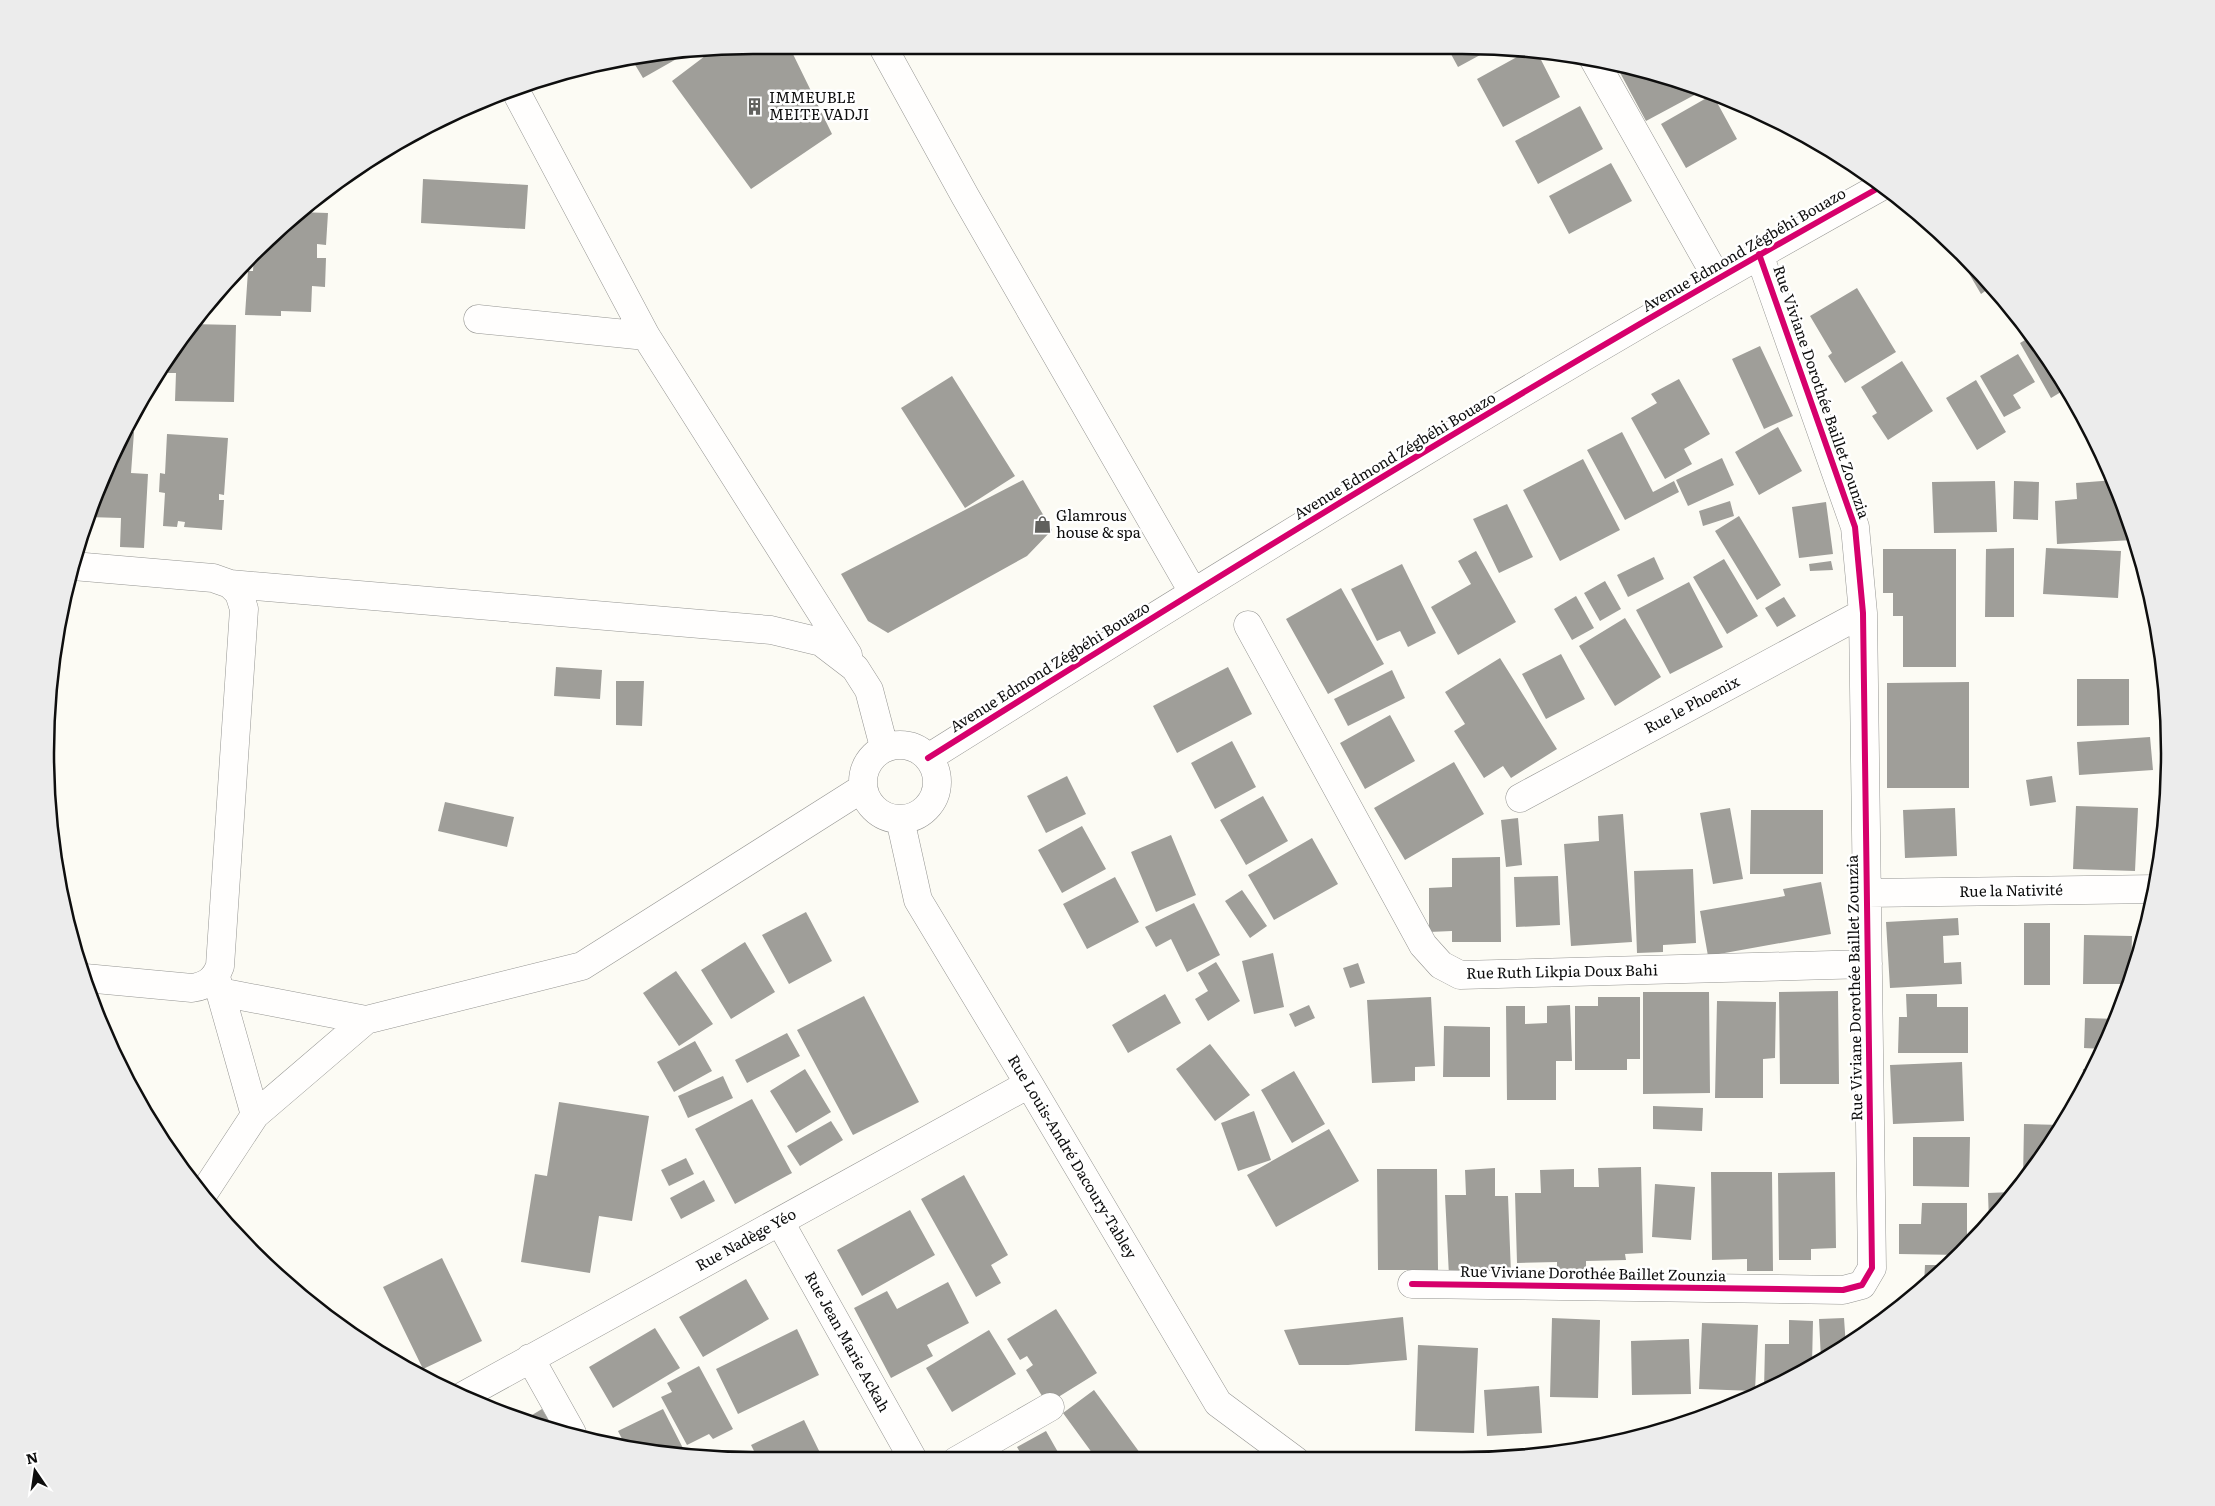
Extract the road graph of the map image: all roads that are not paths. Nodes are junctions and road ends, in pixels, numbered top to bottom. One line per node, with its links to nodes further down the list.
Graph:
1 (887, 54): 11 (street)
2 (1598, 67): 6 (street)
3 (518, 95): 8 (street)
4 (1876, 190): 5 (street, Avenue Edmond Zégbéhi Bouazo)
5 (1759, 254): 6 (street, Avenue Edmond Zégbéhi Bouazo); 12 (street, Rue Viviane Dorothée Baillet Zounzia)
6 (1717, 278): 11 (street, Avenue Edmond Zégbéhi Bouazo)
7 (478, 319): 8 (street)
8 (646, 336): 14 (street)
9 (80, 567): 10 (street)
10 (230, 584): 14 (street); 24 (street)
11 (1193, 592): 16 (street, Avenue Edmond Zégbéhi Bouazo)
12 (1863, 613): 18 (street, Rue le Phoenix); 21 (street, Rue Viviane Dorothée Baillet Zounzia)
13 (1248, 625): 22 (street, Rue Ruth Likpia Doux Bahi)
14 (855, 668): 15 (street)
15 (884, 747): 16 (street); 17 (street)
16 (928, 758): 19 (street)
17 (862, 788): 19 (street); 25 (street)
18 (1520, 798)
19 (900, 819): 26 (street, Rue Louis-André Dacoury-Tabley)
20 (2148, 889): 21 (street, Rue la Nativité)
21 (1866, 893): 22 (street, Rue Viviane Dorothée Baillet Zounzia)
22 (1868, 964): 30 (street, Rue Viviane Dorothée Baillet Zounzia)
23 (91, 979): 24 (street)
24 (218, 984): 25 (street); 27 (street)
25 (366, 1020): 27 (street)
26 (1029, 1084): 29 (street, Rue Nadège Yéo); 37 (street, Rue Louis-André Dacoury-Tabley)
27 (255, 1115): 28 (street)
28 (206, 1189)
29 (780, 1222): 31 (street, Rue Nadège Yéo); 35 (street, Rue Jean Marie Ackah)
30 (1412, 1284)
31 (530, 1358): 32 (street, Rue Nadège Yéo); 34 (street)
32 (470, 1392)
33 (1050, 1407): 36 (street)
34 (569, 1427)
35 (909, 1452)
36 (972, 1452)
37 (1284, 1452)

